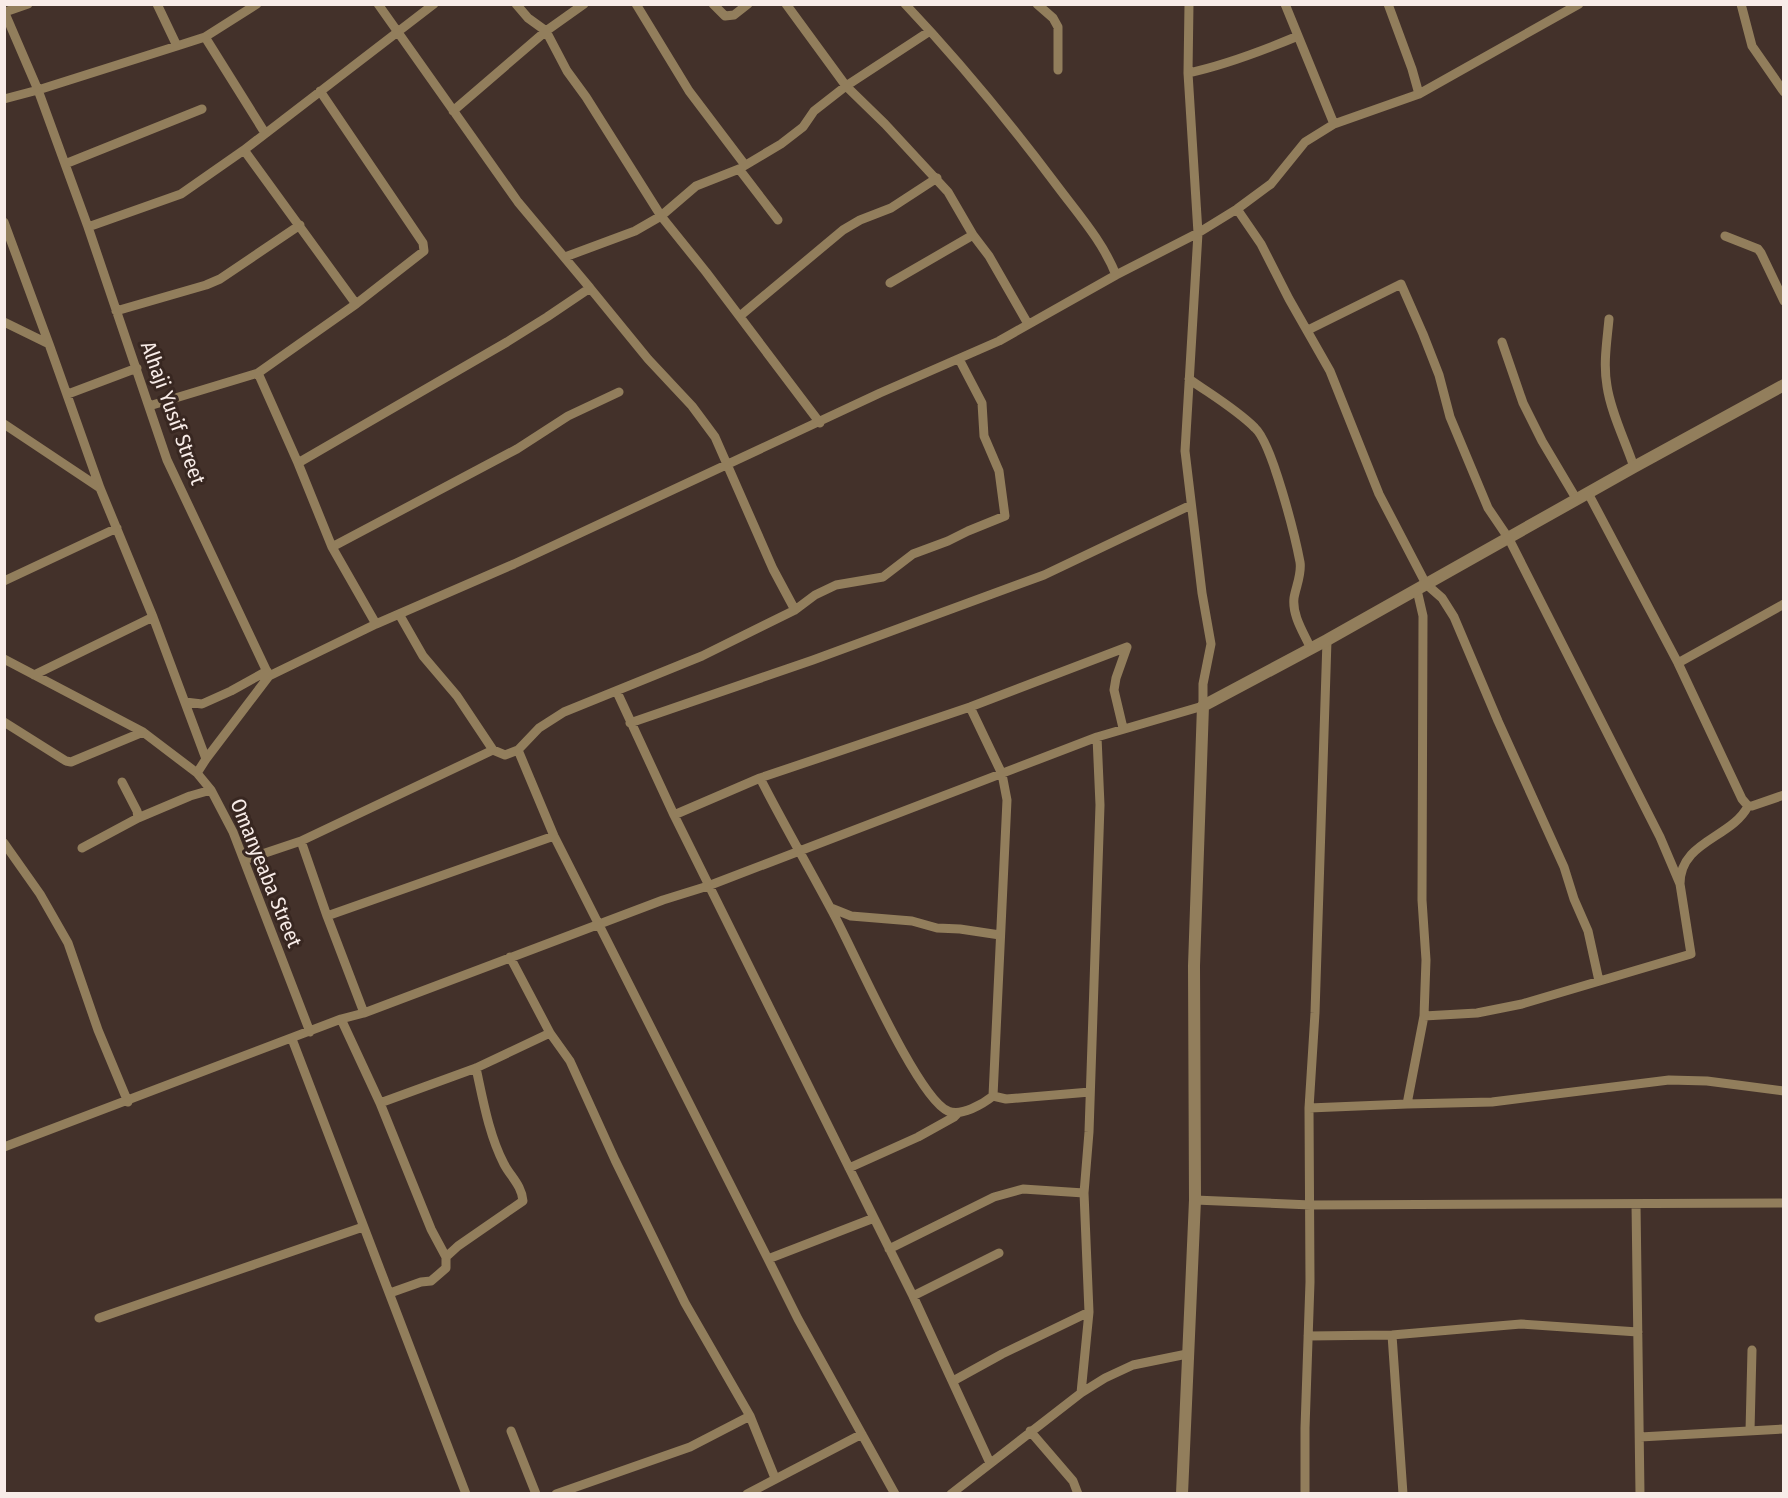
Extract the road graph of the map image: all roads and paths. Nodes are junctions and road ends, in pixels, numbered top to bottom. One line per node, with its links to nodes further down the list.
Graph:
1 (28, 4): 19 (street)
2 (157, 4): 26 (street)
3 (257, 4): 25 (street)
4 (378, 4): 22 (street)
5 (434, 4): 22 (street)
6 (516, 4): 20 (street)
7 (584, 4): 20 (street)
8 (636, 4): 41 (street)
9 (713, 4): 10 (street)
10 (748, 4)
11 (786, 4): 29 (street)
12 (905, 4): 21 (street)
13 (1036, 4): 27 (street)
14 (1189, 4): 28 (street)
15 (1285, 4): 23 (street)
16 (1388, 4): 33 (street)
17 (1579, 4): 33 (street)
18 (1741, 4): 32 (street)
19 (5, 11): 24 (street, Alhaji Yusif Street)
20 (546, 31): 36 (street); 44 (street)
21 (930, 31): 29 (street); 53 (street)
22 (397, 32): 31 (street); 36 (street)
23 (1298, 36): 28 (street); 37 (street)
24 (9, 37): 30 (street, Alhaji Yusif Street)
25 (205, 38): 26 (street); 38 (street)
26 (177, 46): 30 (street)
27 (1058, 70)
28 (1188, 73): 49 (street)
29 (846, 86): 41 (street); 42 (street)
30 (38, 90): 34 (street); 40 (street, Alhaji Yusif Street)
31 (320, 91): 38 (street); 57 (street)
32 (1784, 92)
33 (1419, 94): 37 (street)
34 (4, 99)
35 (202, 109): 40 (street)
36 (453, 111): 52 (street)
37 (1334, 124): 43 (street)
38 (265, 133): 39 (street)
39 (244, 150): 47 (street); 48 (street)
40 (65, 164): 48 (street, Alhaji Yusif Street)
41 (742, 167): 44 (street); 45 (street)
42 (937, 178): 50 (street); 59 (street)
43 (1237, 209): 49 (street); 63 (street)
44 (661, 216): 52 (street); 59 (street)
45 (778, 220)
46 (4, 222): 65 (street)
47 (300, 225): 57 (street); 58 (street)
48 (88, 227): 58 (street, Alhaji Yusif Street)
49 (1198, 233): 53 (street); 69 (street)
50 (973, 235): 54 (street); 62 (street)
51 (1725, 236): 56 (street)
52 (565, 257): 55 (street)
53 (1116, 275): 62 (street)
54 (890, 283)
55 (590, 288): 76 (street); 77 (street)
56 (1784, 301)
57 (356, 304): 68 (street)
58 (116, 311): 67 (street, Alhaji Yusif Street)
59 (740, 316): 74 (street)
60 (1609, 319): 78 (street)
61 (4, 322): 65 (street)
62 (1028, 324): 66 (street)
63 (1308, 330): 83 (street); 86 (street)
64 (1502, 342): 80 (street)
65 (49, 345): 72 (street)
66 (959, 359): 74 (street); 88 (street)
67 (137, 368): 72 (street); 73 (street, Alhaji Yusif Street)
68 (258, 373): 73 (street); 76 (street)
69 (1189, 379): 81 (street); 93 (street)
70 (1782, 389): 78 (street)
71 (619, 392): 84 (street)
72 (68, 394): 79 (street)
73 (149, 406): 96 (street, Alhaji Yusif Street)
74 (820, 423): 77 (street)
75 (4, 424): 79 (street)
76 (298, 463): 84 (street)
77 (727, 463): 88 (street); 89 (street)
78 (1634, 467): 80 (street)
79 (100, 488): 82 (street)
80 (1582, 496): 83 (street); 95 (street)
81 (1191, 505): 100 (street); 103 (street)
82 (117, 528): 85 (street); 90 (street)
83 (1509, 539): 86 (street); 125 (street)
84 (332, 547): 91 (street)
85 (4, 581)
86 (1421, 587): 92 (street); 132 (street); 134 (street)
87 (1784, 604): 95 (street)
88 (795, 609): 98 (street)
89 (399, 614): 91 (street); 107 (street)
90 (153, 617): 97 (street); 99 (street)
91 (376, 624): 96 (street)
92 (1327, 640): 93 (street); 146 (street)
93 (1311, 649): 100 (street)
94 (4, 659): 97 (street, Omanyeaba Street)
95 (1678, 663): 116 (street)
96 (268, 673): 99 (street); 109 (street)
97 (34, 675): 105 (street, Omanyeaba Street)
98 (617, 692): 103 (street); 108 (street)
99 (185, 702): 109 (street)
100 (1203, 706): 104 (street); 151 (street)
101 (970, 707): 104 (street); 111 (street); 112 (street)
102 (4, 722): 105 (street)
103 (630, 723): 117 (street)
104 (1123, 729): 106 (street)
105 (143, 732): 110 (street, Omanyeaba Street)
106 (1097, 737): 111 (street); 141 (street)
107 (492, 750): 108 (street); 120 (street)
108 (518, 750): 119 (street)
109 (206, 759): 110 (street)
110 (197, 772): 114 (street, Omanyeaba Street)
111 (1002, 774): 123 (street); 130 (street)
112 (760, 778): 117 (street); 123 (street)
113 (122, 782): 118 (street)
114 (211, 790): 118 (street); 124 (street, Omanyeaba Street)
115 (1784, 795): 116 (street)
116 (1748, 806): 125 (street)
117 (674, 815): 126 (street)
118 (138, 818): 122 (street)
119 (554, 836): 128 (street); 129 (street)
120 (301, 841): 124 (street); 128 (street)
121 (4, 843): 143 (street)
122 (82, 848)
123 (798, 851): 126 (street); 127 (street)
124 (244, 860): 136 (street, Omanyeaba Street)
125 (1680, 884): 132 (street)
126 (708, 886): 129 (street); 149 (street)
127 (831, 908): 130 (street); 147 (street)
128 (327, 916): 133 (street)
129 (599, 924): 131 (street); 160 (street)
130 (1000, 935): 142 (street)
131 (510, 957): 133 (street); 137 (street)
132 (1599, 981): 134 (street)
133 (364, 1012): 135 (street)
134 (1424, 1016): 145 (street)
135 (341, 1019): 136 (street); 144 (street)
136 (310, 1032): 138 (street)
137 (550, 1033): 139 (street); 172 (street)
138 (292, 1039): 143 (street); 156 (street)
139 (476, 1068): 144 (street); 159 (street)
140 (1784, 1091): 145 (street)
141 (1090, 1092): 142 (street); 150 (street)
142 (993, 1096): 147 (street)
143 (128, 1102): 148 (street)
144 (380, 1103): 159 (street)
145 (1407, 1104): 146 (street)
146 (1309, 1108): 154 (street)
147 (958, 1113): 149 (street)
148 (4, 1148)
149 (849, 1168): 155 (street)
150 (1084, 1194): 157 (street); 163 (street)
151 (1195, 1200): 154 (street); 169 (street)
152 (1784, 1203): 153 (street)
153 (1636, 1204): 154 (street); 165 (street)
154 (1311, 1205): 167 (street)
155 (874, 1218): 157 (street); 160 (street)
156 (363, 1227): 161 (street); 164 (street)
157 (889, 1249): 162 (street)
158 (999, 1253): 162 (street)
159 (446, 1257): 161 (street)
160 (768, 1259): 177 (street)
161 (390, 1293): 181 (street)
162 (913, 1296): 170 (street)
163 (1089, 1312): 170 (street); 171 (street)
164 (99, 1318)
165 (1638, 1332): 166 (street); 178 (street)
166 (1392, 1335): 167 (street); 190 (street)
167 (1308, 1336): 189 (street)
168 (1752, 1350): 176 (street)
169 (1187, 1354): 171 (street); 188 (street)
170 (952, 1381): 179 (street)
171 (1081, 1393): 175 (street)
172 (750, 1416): 180 (street); 183 (street)
173 (1784, 1429): 176 (street)
174 (512, 1431): 182 (street)
175 (1030, 1431): 179 (street); 187 (street)
176 (1750, 1431): 178 (street)
177 (862, 1434): 180 (street); 185 (street)
178 (1640, 1437): 191 (street)
179 (990, 1463): 186 (street)
180 (775, 1478): 184 (street)
181 (466, 1494)
182 (536, 1494)
183 (556, 1494)
184 (747, 1494)
185 (895, 1494)
186 (951, 1494)
187 (1078, 1494)
188 (1182, 1494)
189 (1305, 1494)
190 (1403, 1494)
191 (1640, 1494)

